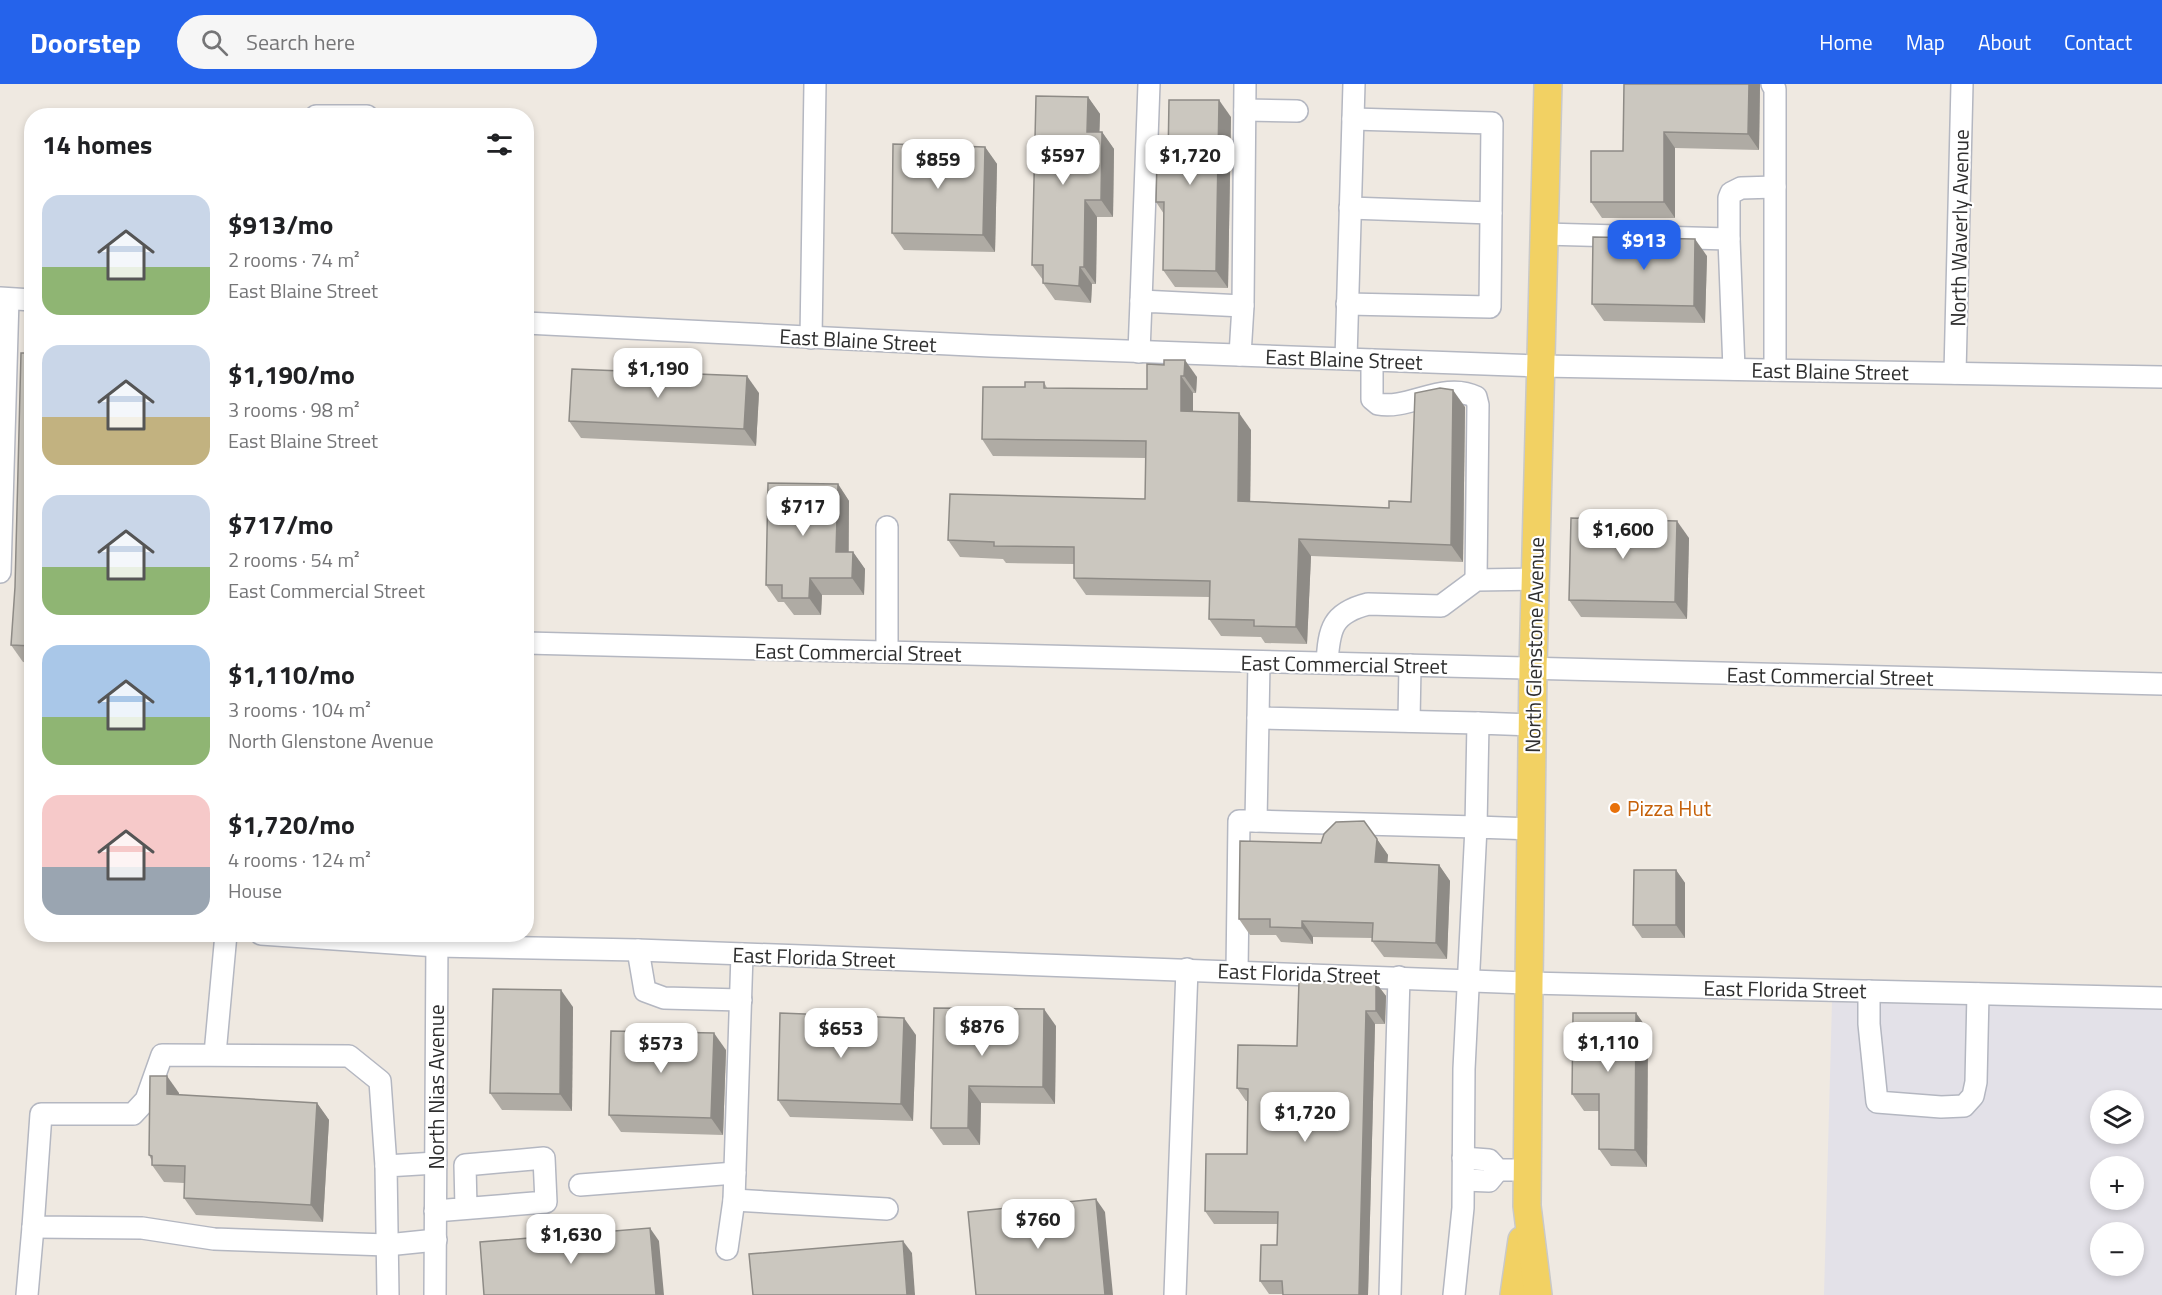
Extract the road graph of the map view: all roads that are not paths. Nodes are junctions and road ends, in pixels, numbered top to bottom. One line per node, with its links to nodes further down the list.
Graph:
1 (815, 84): 22 (street)
2 (1149, 84): 18 (street)
3 (1245, 84): 8 (street)
4 (1354, 84): 10 (street)
5 (1548, 84): 14 (main road, North Glenstone Avenue)
6 (1772, 84): 11 (street)
7 (1962, 84): 30 (street, North Waverly Avenue)
8 (1245, 110): 9 (street); 20 (street)
9 (1297, 111)
10 (1353, 119): 12 (street); 13 (street)
11 (1775, 187): 15 (street); 29 (street)
12 (1350, 208): 13 (street); 19 (street)
13 (1491, 213): 19 (street)
14 (1544, 234): 15 (street); 27 (main road, North Glenstone Avenue)
15 (1729, 239): 28 (street)
16 (4, 298): 17 (street); 33 (street)
17 (24, 299)
18 (1141, 301): 20 (street); 23 (street)
19 (1347, 304): 25 (street)
20 (1244, 306): 24 (street)
21 (534, 323): 22 (street, East Blaine Street)
22 (811, 338): 23 (street, East Blaine Street)
23 (1139, 352): 24 (street, East Blaine Street)
24 (1240, 355): 25 (street, East Blaine Street)
25 (1346, 359): 26 (street, East Blaine Street)
26 (1372, 360): 27 (street, East Blaine Street); 35 (street)
27 (1541, 366): 28 (street, East Blaine Street); 34 (main road, North Glenstone Avenue)
28 (1734, 369): 29 (street, East Blaine Street)
29 (1775, 370): 30 (street, East Blaine Street)
30 (1955, 373): 31 (street, East Blaine Street)
31 (2162, 377)
32 (887, 526): 37 (street)
33 (0, 572)
34 (1535, 579): 35 (street); 41 (main road, North Glenstone Avenue)
35 (1476, 580): 39 (street)
36 (534, 643): 37 (street, East Commercial Street)
37 (887, 652): 38 (street, East Commercial Street)
38 (1258, 662): 39 (street, East Commercial Street); 43 (street)
39 (1327, 663): 40 (street, East Commercial Street)
40 (1410, 665): 41 (street, East Commercial Street); 44 (street)
41 (1533, 668): 42 (street, East Commercial Street); 46 (main road, North Glenstone Avenue)
42 (2162, 684)
43 (1258, 718): 44 (street); 47 (street)
44 (1410, 721): 45 (street)
45 (1478, 723): 46 (street); 48 (street)
46 (1532, 724): 49 (main road, North Glenstone Avenue)
47 (1256, 821): 48 (street); 56 (street)
48 (1476, 827): 49 (street); 58 (street)
49 (1531, 829): 59 (main road, North Glenstone Avenue)
50 (225, 942): 64 (street)
51 (437, 942): 66 (street, North Nias Avenue)
52 (477, 942): 53 (street, East Florida Street)
53 (639, 950): 54 (street, East Florida Street); 63 (street)
54 (742, 954): 55 (street, East Florida Street); 63 (street)
55 (1187, 969): 56 (street, East Florida Street); 85 (street)
56 (1237, 971): 57 (street, East Florida Street)
57 (1399, 977): 58 (street, East Florida Street); 86 (street)
58 (1467, 980): 59 (street, East Florida Street); 65 (street)
59 (1529, 982): 60 (street, East Florida Street); 69 (main road, North Glenstone Avenue)
60 (1869, 991): 61 (street, East Florida Street); 61 (street)
61 (1978, 994): 62 (street, East Florida Street)
62 (2162, 998)
63 (741, 1000): 70 (street)
64 (215, 1054): 67 (street); 78 (street)
65 (1463, 1158): 68 (street); 71 (street)
66 (436, 1163): 67 (street); 77 (street, North Nias Avenue)
67 (386, 1166): 80 (street)
68 (1498, 1170): 69 (street); 71 (street)
69 (1528, 1170): 74 (main road, North Glenstone Avenue)
70 (735, 1173): 72 (street); 73 (street)
71 (1464, 1180): 87 (street)
72 (580, 1185)
73 (734, 1200): 76 (street); 81 (street)
74 (1527, 1206): 88 (main road, North Glenstone Avenue); 89 (main road, North Glenstone Avenue)
75 (466, 1208): 77 (street)
76 (887, 1209)
77 (435, 1210): 79 (street, North Nias Avenue)
78 (33, 1227): 80 (street); 82 (street)
79 (436, 1240): 80 (street); 84 (street, North Nias Avenue)
80 (387, 1245): 83 (street)
81 (727, 1249)
82 (27, 1295)
83 (388, 1295)
84 (435, 1295)
85 (1175, 1295)
86 (1390, 1295)
87 (1454, 1295)
88 (1514, 1295)
89 (1538, 1295)

